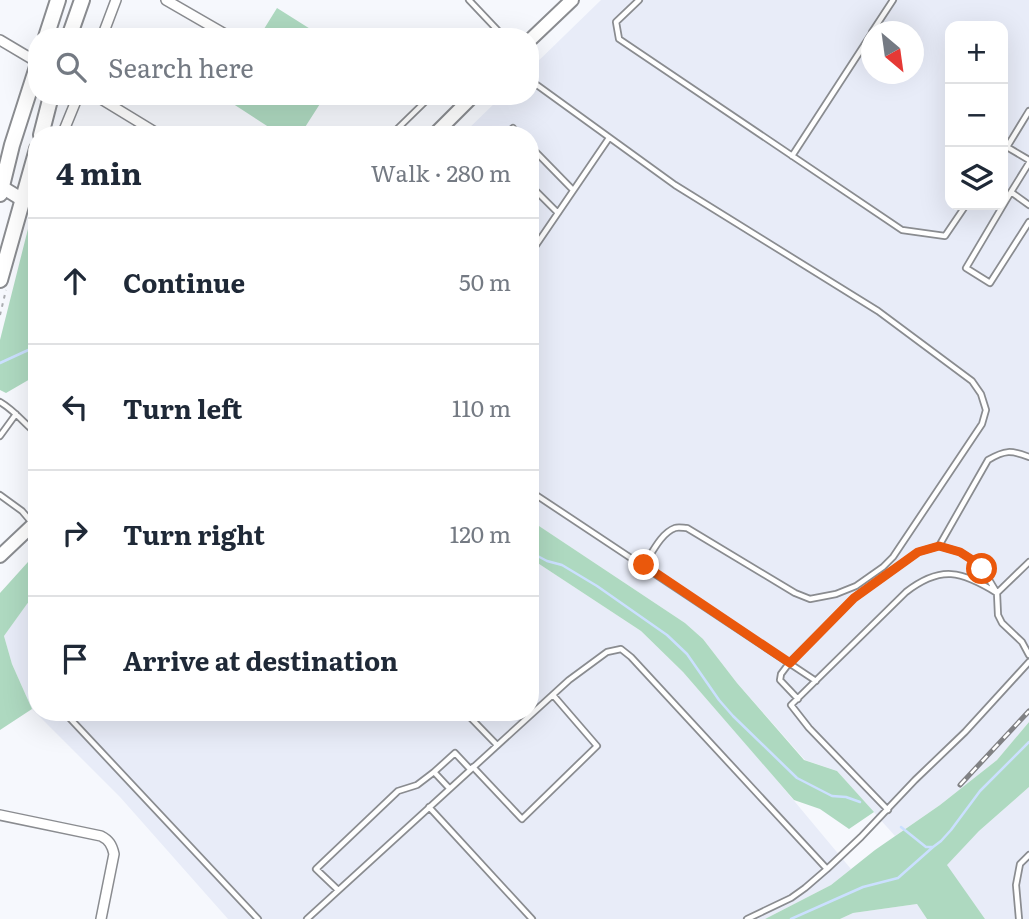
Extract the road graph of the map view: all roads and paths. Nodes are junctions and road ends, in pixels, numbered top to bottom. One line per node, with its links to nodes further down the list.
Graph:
1 (58, 0): 10 (main road)
2 (82, 0): 11 (main road)
3 (116, 0): 12 (street)
4 (166, 0): 13 (street)
5 (469, 0): 14 (lane)
6 (572, 0): 15 (main road)
7 (639, 0): 36 (lane)
8 (893, 0): 9 (lane)
9 (879, 21)
10 (49, 28)
11 (72, 28)
12 (105, 28)
13 (214, 28)
14 (495, 28)
15 (539, 31)
16 (0, 40): 18 (street)
17 (861, 49): 36 (lane)
18 (28, 58)
19 (539, 87): 32 (lane)
20 (28, 93): 38 (main road)
21 (49, 105): 27 (main road)
22 (74, 105): 28 (street)
23 (111, 105): 29 (street)
24 (422, 105): 30 (lane)
25 (464, 105): 31 (main road)
26 (1029, 111): 33 (lane)
27 (43, 126)
28 (66, 126)
29 (145, 126)
30 (400, 126)
31 (442, 126)
32 (609, 138): 39 (lane); 62 (lane)
33 (1008, 145)
34 (1008, 148): 37 (lane)
35 (539, 155): 39 (lane)
36 (792, 156): 45 (lane)
37 (1029, 162): 40 (lane)
38 (1, 189): 42 (main road)
39 (573, 190): 46 (lane)
40 (1012, 192): 44 (lane); 47 (lane)
41 (539, 194): 46 (lane)
42 (28, 198)
43 (28, 204): 49 (main road)
44 (1029, 205)
45 (963, 210)
46 (558, 213): 48 (lane)
47 (1029, 222)
48 (539, 241)
49 (0, 280)
50 (0, 402): 51 (lane)
51 (16, 414): 52 (lane); 53 (lane)
52 (28, 425)
53 (0, 436)
54 (1029, 457): 59 (lane)
55 (0, 495): 57 (lane)
56 (539, 497): 62 (lane)
57 (28, 517)
58 (28, 529): 60 (main road)
59 (939, 546): 63 (lane); 66 (lane)
60 (2, 549)
61 (1029, 562): 63 (lane)
62 (644, 565): 66 (lane)
63 (997, 593): 64 (lane); 67 (lane)
64 (1029, 654)
65 (1029, 662): 79 (lane)
66 (790, 663): 67 (lane); 69 (lane)
67 (816, 681): 69 (lane)
68 (553, 695): 70 (lane); 75 (lane); 82 (lane)
69 (798, 699): 79 (lane)
70 (539, 708)
71 (72, 721): 85 (lane)
72 (474, 721): 74 (lane)
73 (524, 721): 74 (lane)
74 (497, 745): 75 (lane)
75 (472, 768): 76 (lane); 77 (lane)
76 (434, 772): 77 (lane); 83 (lane)
77 (449, 788): 78 (lane)
78 (429, 807): 83 (lane); 87 (lane)
79 (888, 810): 82 (lane)
80 (0, 815): 84 (street)
81 (1029, 855): 89 (lane)
82 (827, 869): 88 (lane)
83 (338, 890): 86 (lane)
84 (101, 919)
85 (258, 919)
86 (306, 919)
87 (532, 919)
88 (747, 919)
89 (1019, 919)

